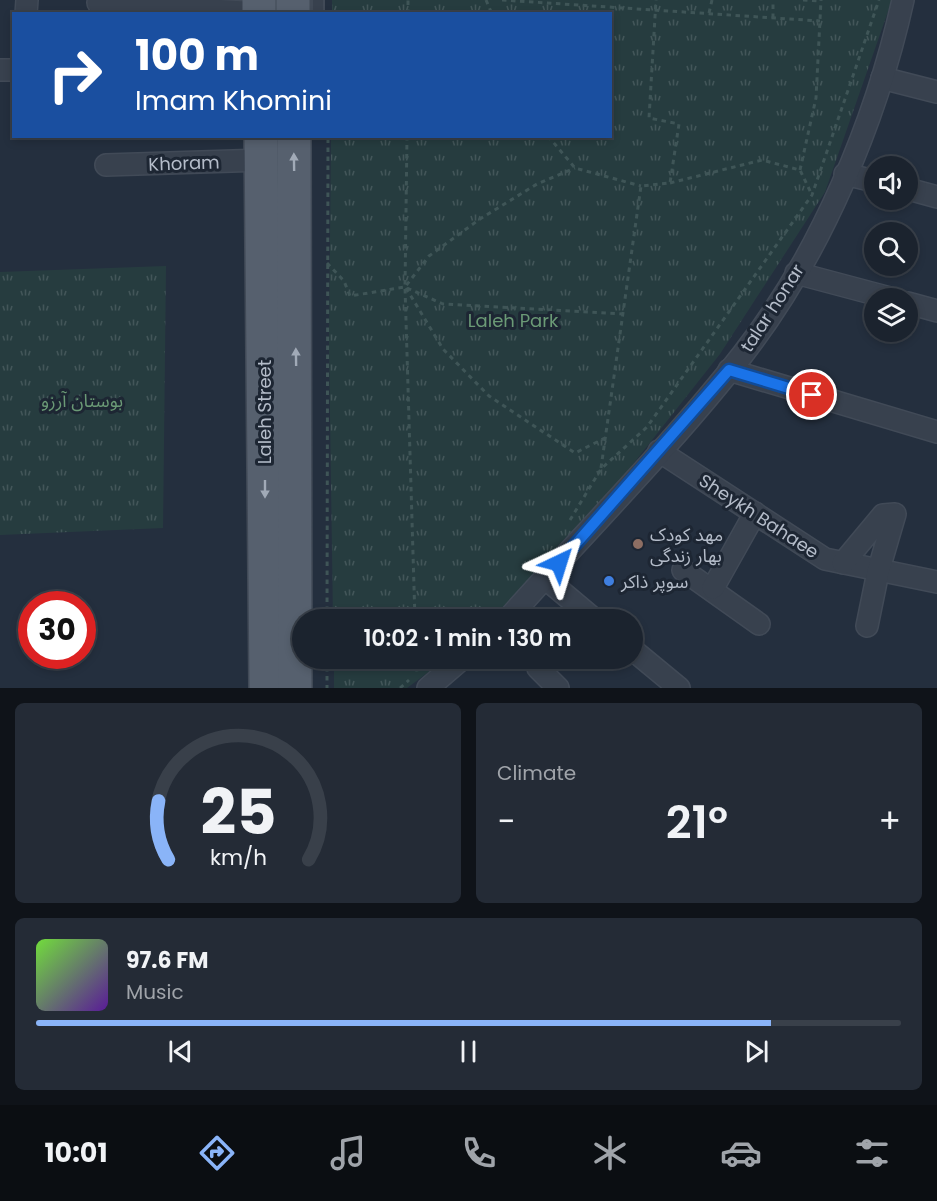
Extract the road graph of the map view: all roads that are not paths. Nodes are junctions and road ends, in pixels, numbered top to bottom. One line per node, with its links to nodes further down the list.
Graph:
1 (903, 0): 4 (street, talar honar)
2 (98, 3): 3 (street)
3 (243, 12)
4 (882, 78): 5 (street); 9 (street, talar honar)
5 (937, 92)
6 (294, 138): 19 (main road, Laleh Street, one-way to 6)
7 (261, 148): 8 (street, Khoram); 13 (main road, Laleh Street)
8 (106, 165)
9 (846, 174): 10 (street); 14 (street, talar honar)
10 (864, 178)
11 (918, 192): 12 (street)
12 (937, 197)
13 (262, 204): 19 (main road); 21 (main road, Laleh Street)
14 (796, 273): 15 (street); 18 (street, talar honar)
15 (864, 291)
16 (918, 306): 17 (street)
17 (937, 311)
18 (729, 370): 20 (street); 22 (street, talar honar)
19 (296, 391): 30 (main road, Laleh Street)
20 (937, 432)
21 (264, 444): 33 (main road); 41 (main road, Laleh Street, one-way to 41)
22 (658, 451): 23 (street, Sheykh Bahaee); 27 (street, talar honar)
23 (754, 513): 24 (street, Sheykh Bahaee); 29 (street)
24 (843, 563): 26 (street, Sheykh Bahaee); 26 (street)
25 (683, 570): 29 (street)
26 (878, 572): 28 (street, Sheykh Bahaee); 35 (street)
27 (544, 578): 31 (street, talar honar); 32 (street)
28 (937, 582)
29 (713, 588): 34 (street)
30 (296, 609)
31 (517, 609)
32 (582, 609)
33 (292, 622)
34 (759, 624)
35 (867, 626)
36 (643, 658): 44 (street)
37 (295, 669): 42 (main road, Laleh Street)
38 (443, 669): 40 (street)
39 (539, 669): 43 (street)
40 (422, 681)
41 (266, 688)
42 (295, 688)
43 (558, 688)
44 (679, 688)

